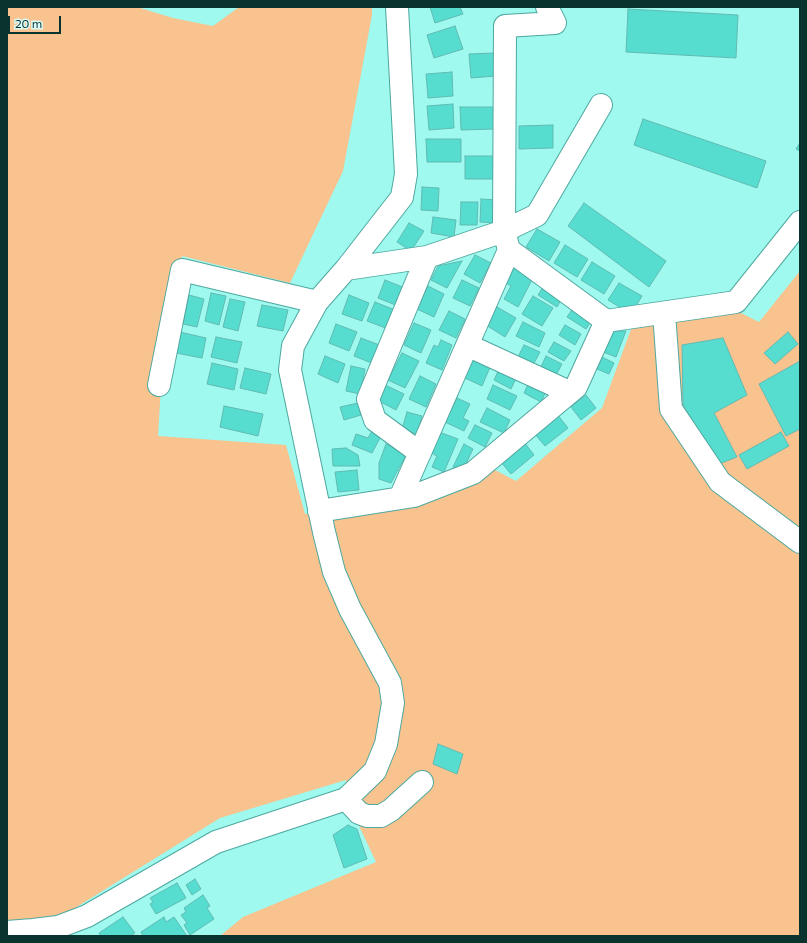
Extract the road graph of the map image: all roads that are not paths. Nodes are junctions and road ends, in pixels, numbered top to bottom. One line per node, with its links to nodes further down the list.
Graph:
1 (397, 7): 7 (street)
2 (547, 7): 5 (street)
3 (601, 105): 5 (street)
4 (800, 222): 9 (street)
5 (506, 240): 6 (street); 10 (street); 11 (street)
6 (427, 257): 7 (street); 14 (street)
7 (346, 270): 8 (street)
8 (317, 302): 12 (street); 16 (street)
9 (664, 313): 10 (street); 17 (street)
10 (606, 321): 13 (street)
11 (467, 345): 13 (street); 14 (street)
12 (159, 385)
13 (569, 392): 15 (street)
14 (420, 452): 15 (street)
15 (400, 498): 16 (street)
16 (319, 511): 19 (street)
17 (800, 542)
18 (422, 782): 19 (street)
19 (346, 799): 20 (street)
20 (7, 932)

